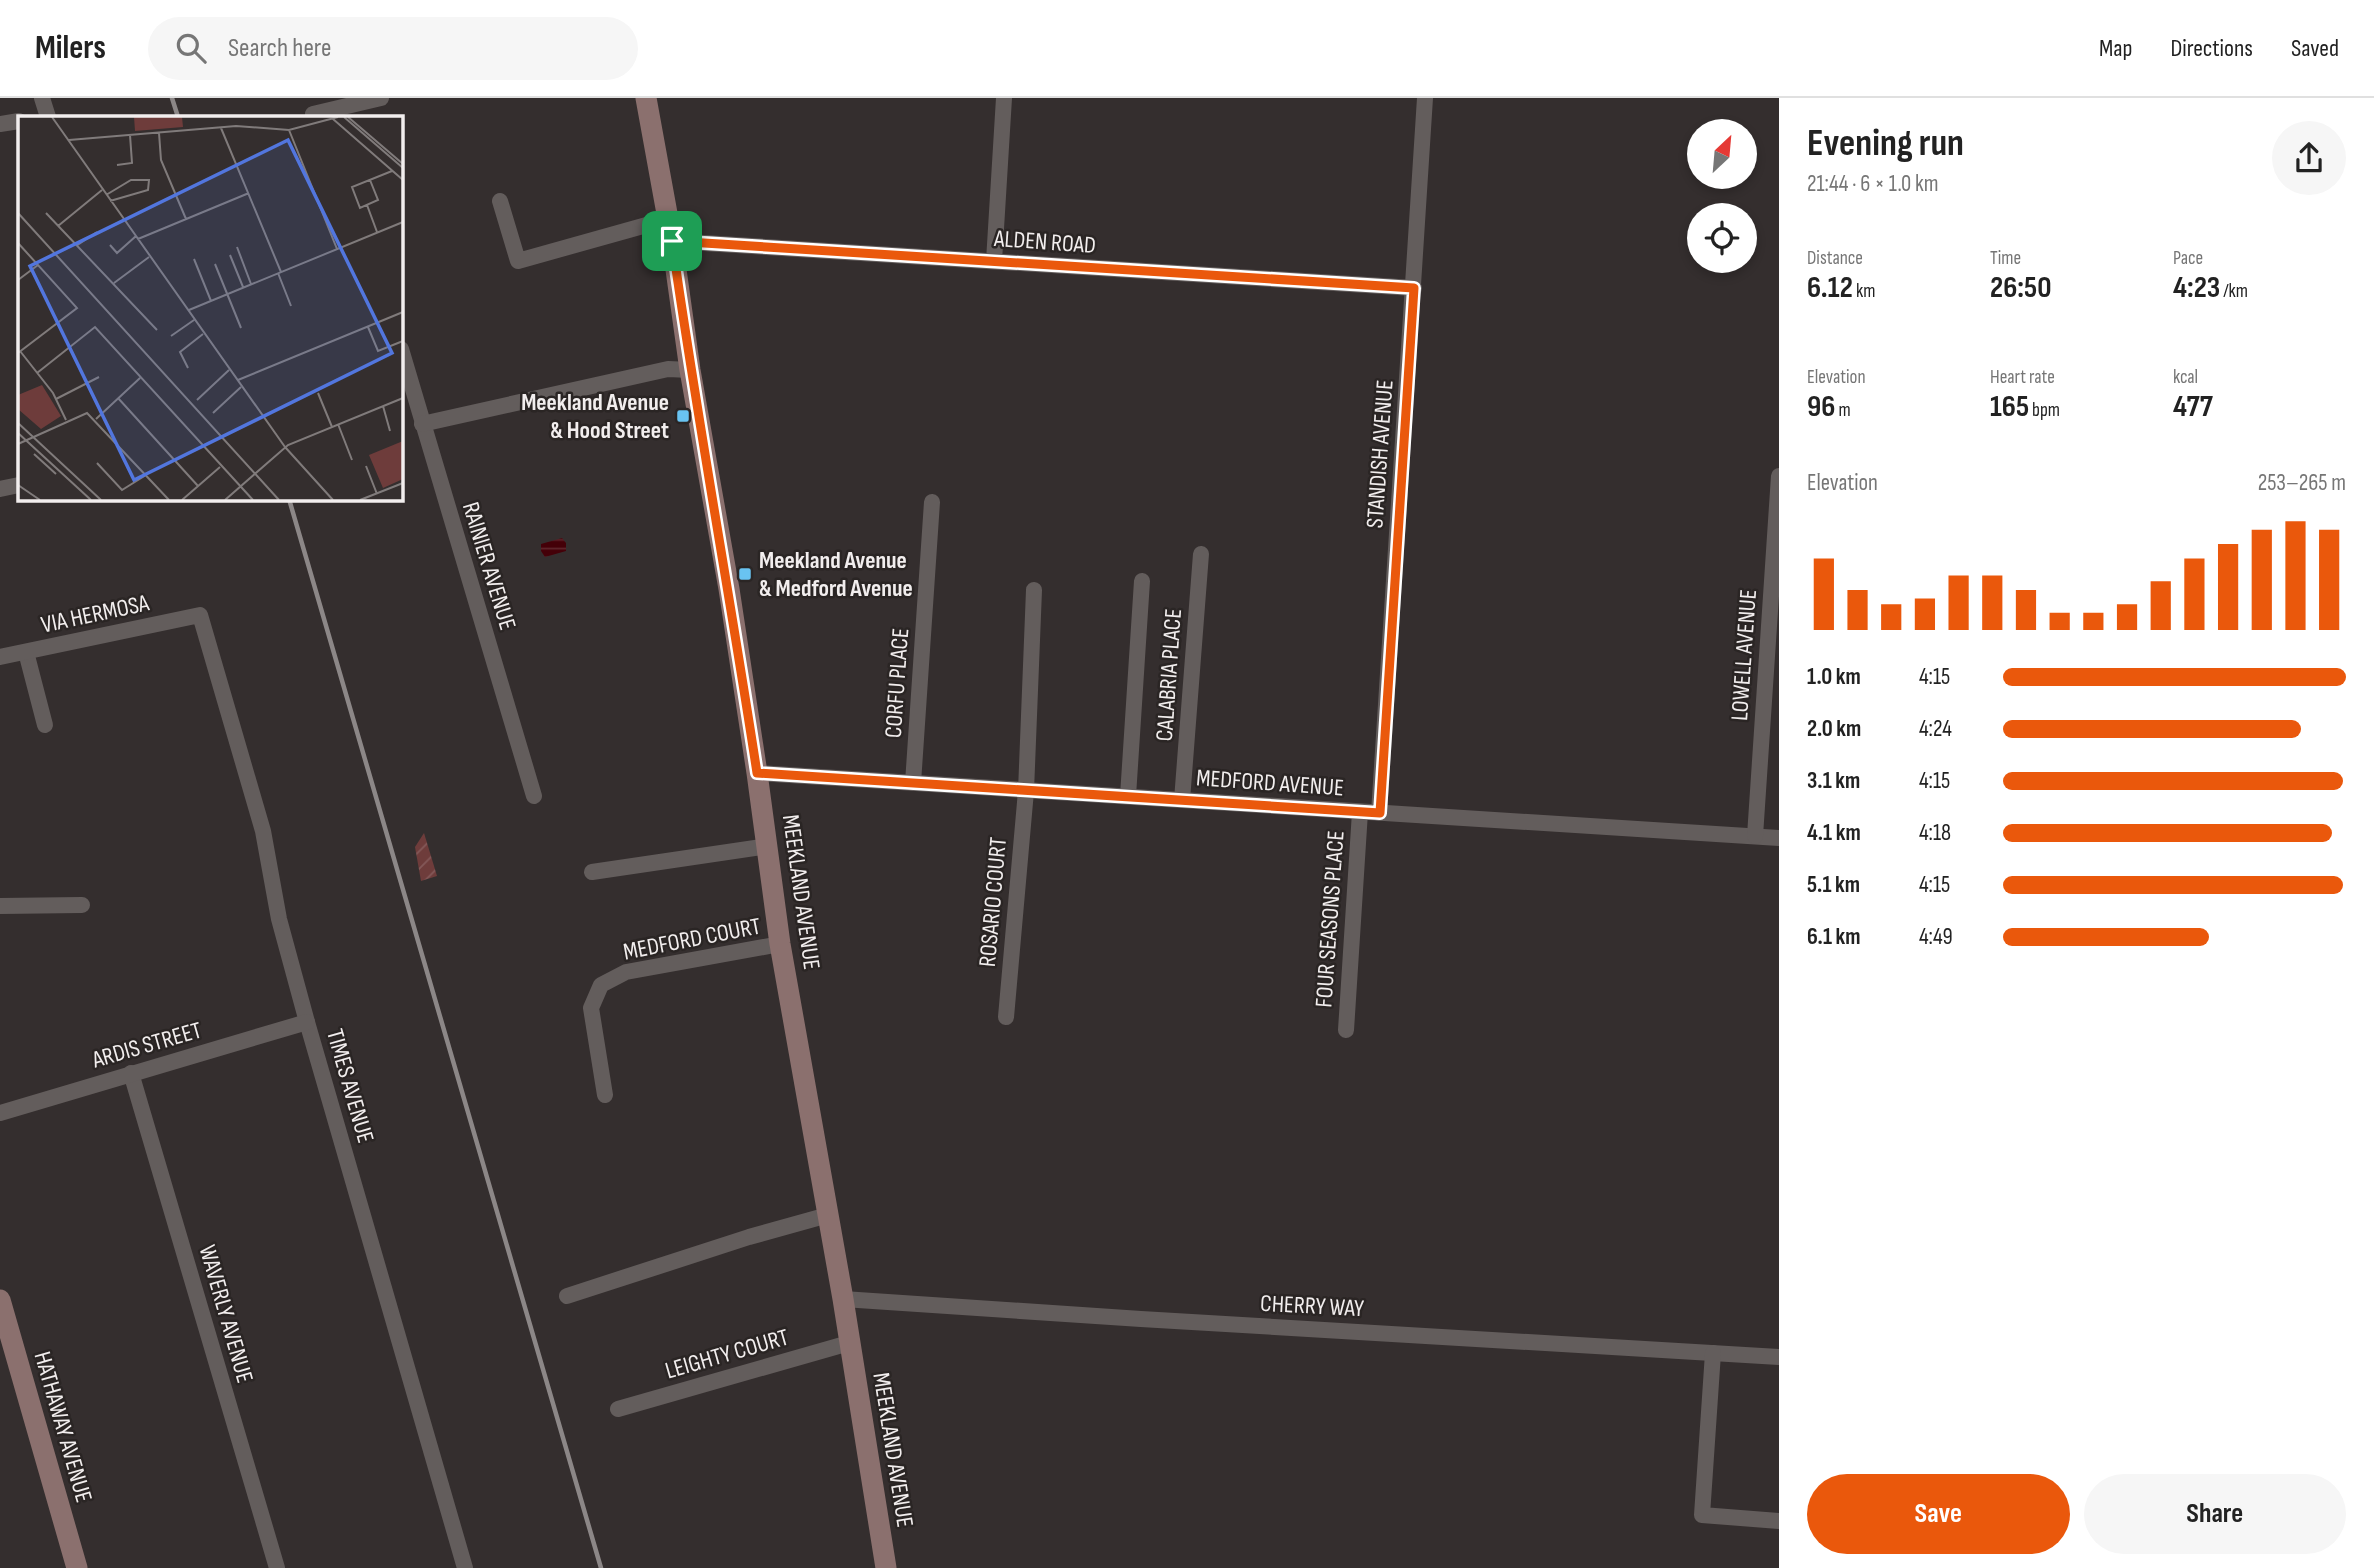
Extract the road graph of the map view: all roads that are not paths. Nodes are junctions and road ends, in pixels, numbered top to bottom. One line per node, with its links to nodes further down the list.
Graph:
1 (43, 98): 7 (street)
2 (308, 98): 8 (street)
3 (381, 98): 8 (street)
4 (646, 98): 12 (main road, MEEKLAND AVENUE)
5 (1004, 98): 14 (street)
6 (1425, 98): 15 (street, STANDISH AVENUE)
7 (44, 116)
8 (313, 116)
9 (18, 121): 10 (street)
10 (0, 124)
11 (500, 201): 12 (street)
12 (668, 219): 13 (main road, MEEKLAND AVENUE)
13 (672, 241): 14 (street, ALDEN ROAD); 17 (main road, MEEKLAND AVENUE)
14 (994, 261): 15 (street, ALDEN ROAD)
15 (1414, 288): 37 (street, STANDISH AVENUE)
16 (402, 353): 18 (street, RAINIER AVENUE)
17 (690, 370): 18 (street); 30 (main road, MEEKLAND AVENUE)
18 (422, 424): 33 (street, RAINIER AVENUE)
19 (1779, 476): 38 (street, LOWELL AVENUE)
20 (18, 485): 21 (street)
21 (0, 489)
22 (932, 502): 31 (street, CORFU PLACE)
23 (1201, 554): 35 (street, CALABRIA PLACE)
24 (1142, 581): 34 (street, CALABRIA PLACE)
25 (1034, 590): 32 (street, ROSARIO COURT)
26 (200, 615): 27 (street, VIA HERMOSA); 46 (street, TIMES AVENUE)
27 (26, 652): 28 (street, VIA HERMOSA); 29 (street)
28 (0, 657)
29 (45, 725)
30 (757, 773): 31 (street, MEDFORD AVENUE); 40 (main road, MEEKLAND AVENUE)
31 (913, 782): 32 (street, MEDFORD AVENUE)
32 (1026, 791): 34 (street, MEDFORD AVENUE); 45 (street, ROSARIO COURT)
33 (534, 796)
34 (1128, 796): 35 (street, MEDFORD AVENUE)
35 (1182, 800): 36 (street, MEDFORD AVENUE)
36 (1360, 812): 37 (street, MEDFORD AVENUE); 47 (street, FOUR SEASONS PLACE)
37 (1380, 813): 38 (street, MEDFORD AVENUE)
38 (1755, 836): 39 (street, MEDFORD AVENUE)
39 (1779, 838)
40 (768, 846): 41 (street); 44 (main road, MEEKLAND AVENUE)
41 (592, 872)
42 (82, 905): 43 (street)
43 (0, 906)
44 (780, 944): 49 (street, MEDFORD COURT); 51 (main road, MEEKLAND AVENUE)
45 (1006, 1017)
46 (307, 1022): 48 (street, ARDIS STREET); 62 (street, TIMES AVENUE)
47 (1346, 1030)
48 (131, 1073): 50 (street, ARDIS STREET); 61 (street, WAVERLY AVENUE)
49 (605, 1095)
50 (0, 1113)
51 (828, 1215): 52 (street); 53 (main road, MEEKLAND AVENUE)
52 (567, 1296)
53 (843, 1299): 55 (main road, MEEKLAND AVENUE); 56 (street, CHERRY WAY)
54 (0, 1300): 60 (main road, HATHAWAY AVENUE)
55 (849, 1343): 58 (street, LEIGHTY COURT); 63 (main road, MEEKLAND AVENUE)
56 (1713, 1353): 57 (street, CHERRY WAY); 59 (street)
57 (1779, 1357)
58 (618, 1409)
59 (1779, 1521)
60 (77, 1568)
61 (277, 1568)
62 (465, 1568)
63 (886, 1568)

